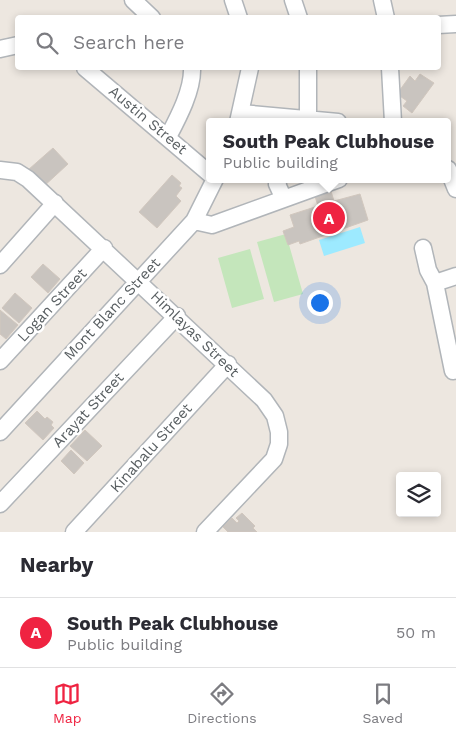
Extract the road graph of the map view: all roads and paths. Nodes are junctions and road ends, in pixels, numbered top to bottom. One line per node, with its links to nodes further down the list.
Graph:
1 (133, 0): 5 (street)
2 (233, 0): 6 (street)
3 (293, 0): 7 (street)
4 (382, 0): 8 (street)
5 (149, 15)
6 (238, 15)
7 (298, 15)
8 (385, 15)
9 (456, 24): 10 (street)
10 (441, 25)
11 (15, 46): 12 (street)
12 (0, 49)
13 (87, 70): 22 (street, Austin Street)
14 (192, 70): 22 (street)
15 (250, 70): 18 (street)
16 (308, 70): 20 (street)
17 (390, 70): 21 (street)
18 (240, 117): 19 (street)
19 (274, 118)
20 (308, 118)
21 (393, 118)
22 (168, 137): 24 (street, Austin Street)
23 (0, 170): 31 (street, Himlayas Street)
24 (206, 170)
25 (451, 177): 29 (street)
26 (213, 183): 32 (street, Mont Blanc Street)
27 (277, 183): 30 (street)
28 (327, 183): 30 (street)
29 (456, 189)
30 (283, 197): 32 (street)
31 (54, 203): 33 (street, Himlayas Street); 35 (street)
32 (194, 221): 37 (street, Mont Blanc Street)
33 (104, 248): 37 (street, Himlayas Street); 41 (street, Logan Street)
34 (423, 248): 38 (street)
35 (0, 265)
36 (456, 276): 38 (street)
37 (138, 280): 39 (street, Himlayas Street); 44 (street, Mont Blanc Street)
38 (435, 283): 40 (street)
39 (177, 316): 42 (street, Himlayas Street); 45 (street, Arayat Street)
40 (450, 330): 43 (street)
41 (0, 361)
42 (228, 364): 46 (street, Kinabalu Street); 47 (street, Himlayas Street)
43 (453, 371)
44 (0, 432)
45 (0, 504)
46 (74, 532)
47 (205, 532)

